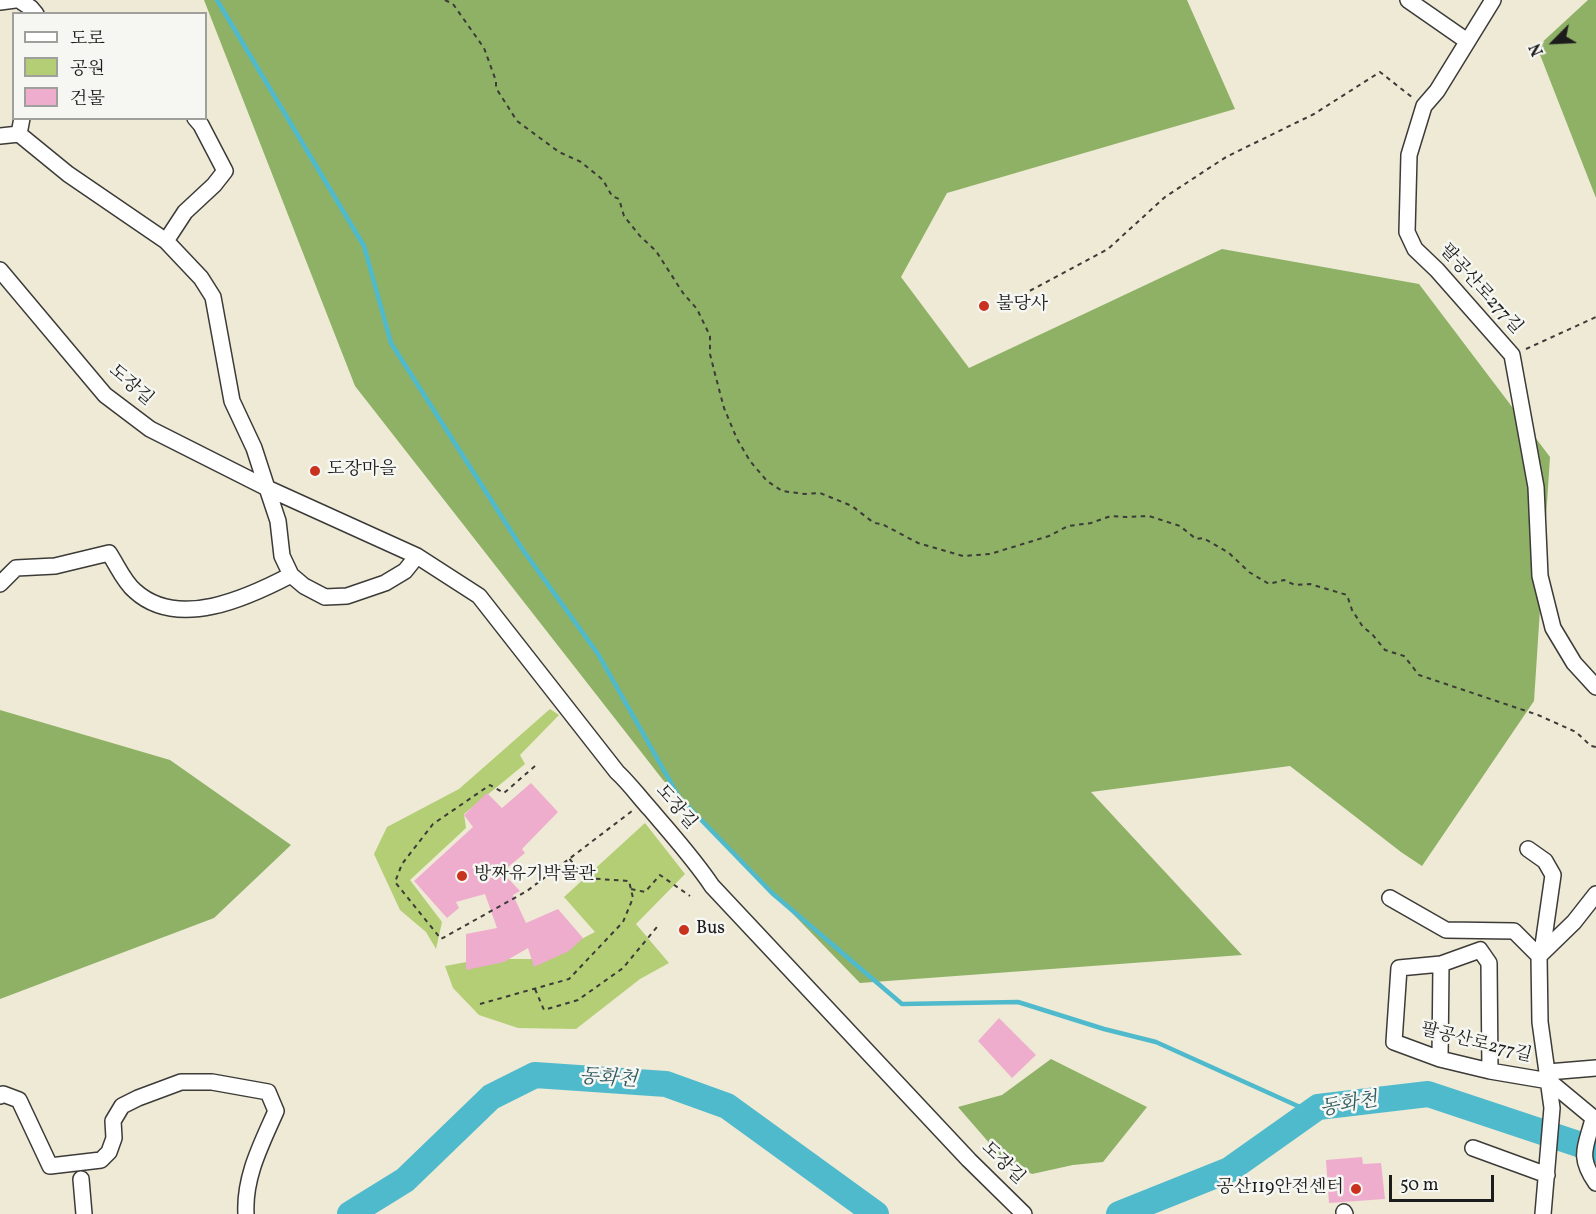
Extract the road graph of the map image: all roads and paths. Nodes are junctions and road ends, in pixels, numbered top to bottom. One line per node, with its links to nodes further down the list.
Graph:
1 (8, 0): 2 (street); 6 (street)
2 (17, 0): 7 (street)
3 (445, 0): 23 (path)
4 (1408, 0): 8 (street)
5 (1493, 0): 8 (street, 팔공산로277길)
6 (0, 2)
7 (34, 12)
8 (1467, 41): 9 (street, 팔공산로277길)
9 (1424, 106): 15 (path); 17 (street, 팔공산로277길)
10 (197, 120): 13 (street)
11 (20, 126): 12 (street); 13 (street)
12 (0, 136)
13 (166, 241): 18 (street)
14 (0, 270): 18 (street, 도장길)
15 (1022, 295)
16 (1596, 317): 17 (path)
17 (1512, 355): 22 (street, 팔공산로277길)
18 (267, 488): 19 (street, 도장길); 20 (street)
19 (417, 556): 20 (street); 25 (street, 도장길)
20 (291, 575): 21 (street)
21 (0, 584)
22 (1596, 687)
23 (1596, 747)
24 (535, 766): 27 (path)
25 (644, 802): 27 (path); 47 (street, 도장길)
26 (1528, 849): 33 (street, 팔공산로277길)
27 (569, 858): 28 (path)
28 (631, 889): 30 (path); 35 (path)
29 (1596, 894): 33 (street)
30 (690, 896)
31 (1390, 898): 33 (street)
32 (657, 927): 35 (path)
33 (1541, 954): 40 (street, 팔공산로277길)
34 (1441, 964): 37 (street); 37 (street, 팔공산로277길); 39 (street)
35 (535, 989): 36 (path)
36 (480, 1004)
37 (1440, 1059): 39 (street, 팔공산로277길)
38 (1596, 1068): 40 (street)
39 (1490, 1071): 40 (street, 팔공산로277길)
40 (1548, 1077): 42 (street, 팔공산로277길); 44 (street, 팔공산로277길)
41 (0, 1096): 49 (street)
42 (1595, 1119): 46 (street)
43 (1473, 1148): 44 (street)
44 (1548, 1168): 50 (street)
45 (81, 1179): 48 (street)
46 (1596, 1183)
47 (1021, 1210)
48 (84, 1214)
49 (246, 1214)
50 (1543, 1214)

